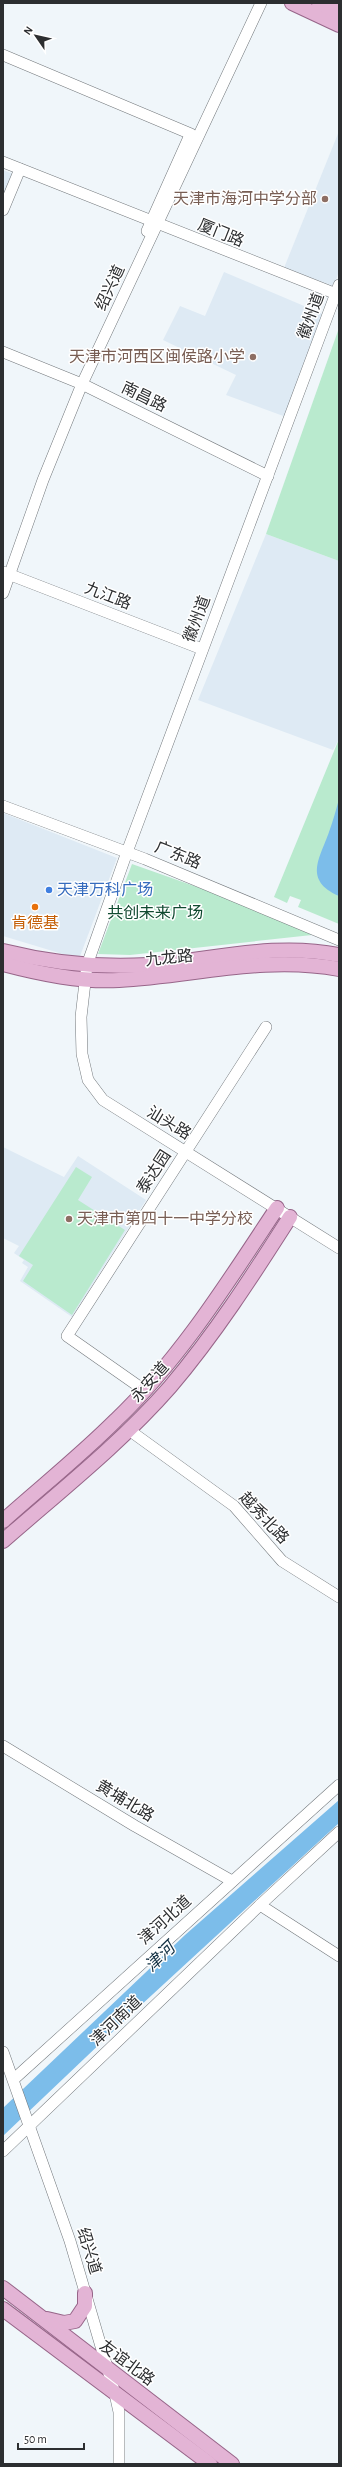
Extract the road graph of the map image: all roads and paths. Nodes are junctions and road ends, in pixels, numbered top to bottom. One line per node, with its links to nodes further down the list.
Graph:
1 (253, 3): 8 (street, 绍兴道)
2 (261, 3): 12 (street, 绍兴道)
3 (292, 3): 6 (main road)
4 (319, 3): 5 (main road)
5 (339, 12)
6 (339, 25)
7 (3, 55): 8 (street)
8 (191, 134): 12 (street, 绍兴道)
9 (3, 162): 10 (street, 厦门路)
10 (20, 169): 11 (street); 12 (street, 厦门路)
11 (3, 210)
12 (154, 223): 13 (street, 厦门路); 15 (street, 绍兴道)
13 (338, 292): 16 (street, 徽州道)
14 (3, 352): 15 (street, 南昌路)
15 (78, 383): 16 (street, 南昌路); 17 (street, 绍兴道)
16 (268, 476): 19 (street, 徽州道)
17 (5, 573): 18 (street, 绍兴道); 19 (street, 九江路)
18 (3, 593)
19 (202, 649): 21 (street, 徽州道)
20 (3, 806): 21 (street, 广东路)
21 (127, 852): 22 (street, 广东路); 26 (street, 徽州道)
22 (339, 940)
23 (3, 951): 26 (main road, 九龙路)
24 (339, 955): 26 (main road, 九龙路)
25 (3, 964): 28 (main road, 九龙路)
26 (87, 965): 28 (street, 汕头路)
27 (339, 969): 28 (main road, 九龙路)
28 (85, 980): 30 (street, 汕头路)
29 (266, 1027): 30 (street, 泰达园)
30 (185, 1152): 31 (street, 汕头路); 34 (street, 泰达园)
31 (277, 1208): 32 (street, 汕头路); 34 (main road, 永安道)
32 (290, 1217): 33 (street, 汕头路); 35 (main road, 永安道)
33 (339, 1248)
34 (144, 1390): 36 (main road, 永安道)
35 (129, 1430): 37 (main road, 永安道); 38 (street, 越秀北路)
36 (3, 1520)
37 (3, 1541)
38 (339, 1597)
39 (3, 1746): 42 (street, 黄埔北路)
40 (339, 1785): 42 (street, 津河北道)
41 (339, 1832): 43 (street, 津河南道)
42 (232, 1882): 46 (street, 津河北道)
43 (260, 1905): 44 (street); 47 (street, 津河南道)
44 (339, 1956)
45 (3, 2052): 46 (street, 绍兴道)
46 (15, 2084): 47 (street, 绍兴道)
47 (30, 2126): 48 (street, 津河南道); 50 (street, 绍兴道)
48 (3, 2151)
49 (3, 2288): 52 (main road, 友谊北路)
50 (85, 2293): 52 (main road); 53 (street, 绍兴道)
51 (3, 2309): 54 (main road, 友谊北路)
52 (40, 2316): 53 (main road, 友谊北路)
53 (108, 2370): 54 (street, 绍兴道); 57 (main road, 友谊北路)
54 (116, 2394): 55 (street, 绍兴道); 56 (main road, 友谊北路)
55 (119, 2464)
56 (210, 2464)
57 (232, 2464)

